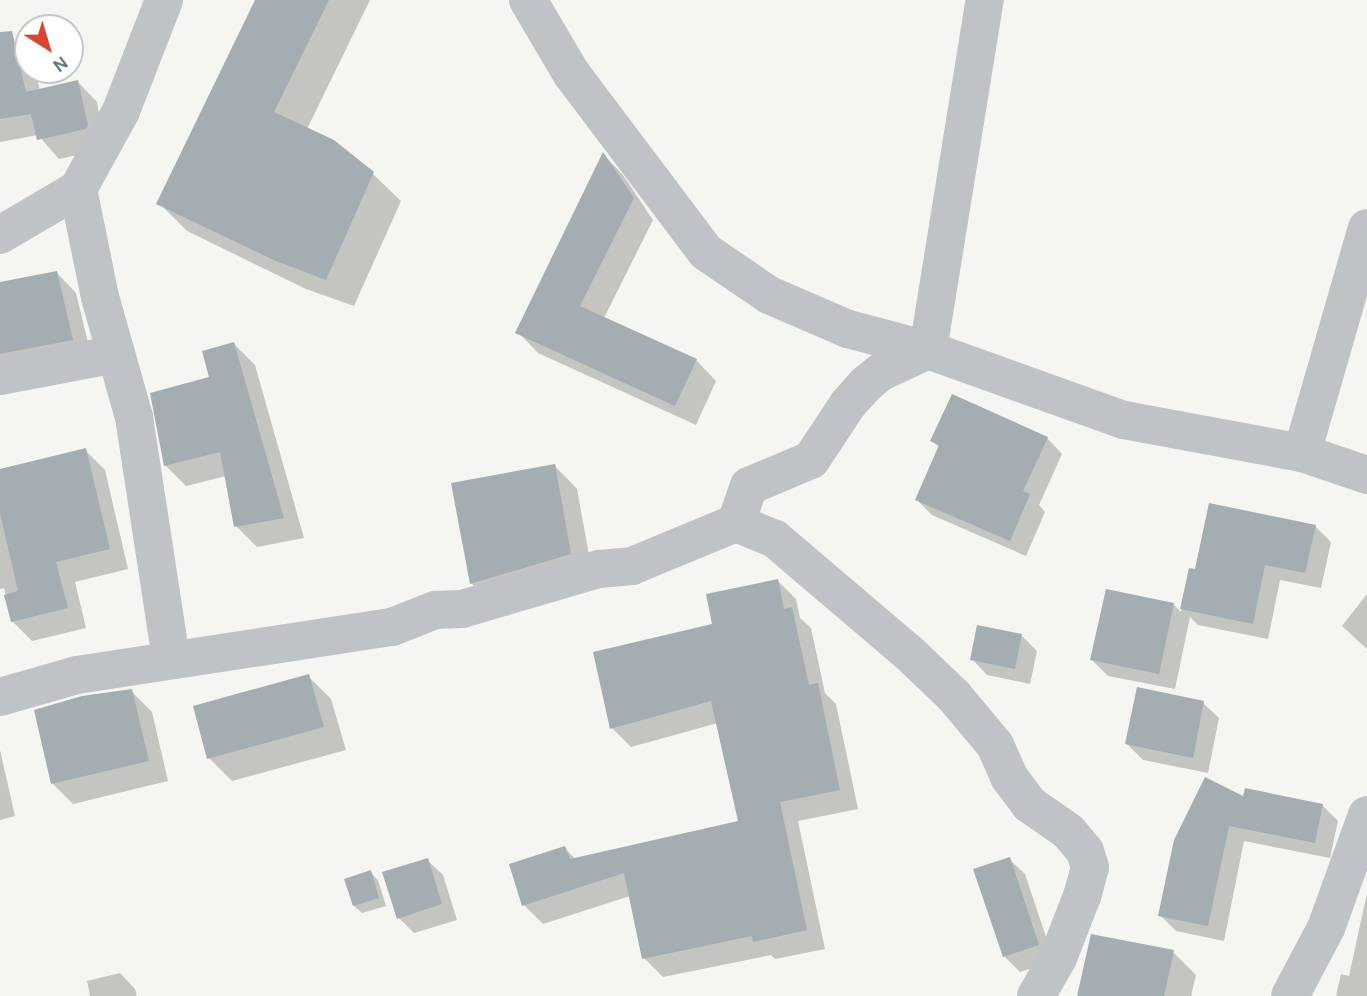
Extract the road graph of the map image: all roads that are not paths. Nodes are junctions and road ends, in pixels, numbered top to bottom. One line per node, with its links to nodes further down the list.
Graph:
1 (164, 0): 4 (street)
2 (528, 0): 7 (street)
3 (985, 0): 7 (street)
4 (78, 189): 6 (street); 8 (street)
5 (1367, 228): 10 (street)
6 (0, 234)
7 (928, 350): 10 (street); 12 (street)
8 (116, 354): 9 (street); 13 (street)
9 (0, 376)
10 (1303, 453): 11 (street)
11 (1367, 475)
12 (736, 523): 13 (street); 16 (street)
13 (172, 659): 14 (street)
14 (0, 697)
15 (1367, 815): 17 (street)
16 (1036, 996)
17 (1290, 996)

